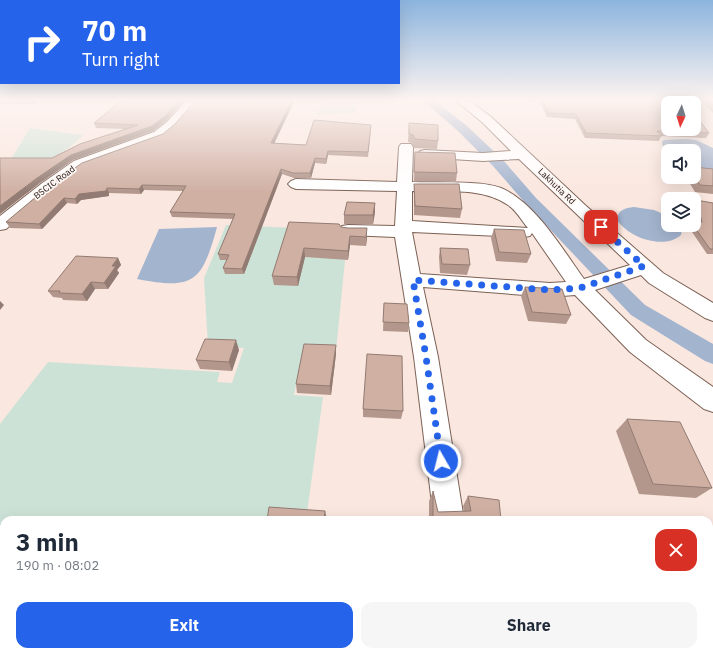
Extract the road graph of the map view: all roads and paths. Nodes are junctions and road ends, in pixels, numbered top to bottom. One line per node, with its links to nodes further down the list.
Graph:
1 (164, 131): 6 (street, BSCIC Road)
2 (499, 131): 3 (street, Lakhutia Rd)
3 (524, 154): 5 (street); 10 (street, Lakhutia Rd)
4 (296, 184): 5 (street)
5 (404, 186): 7 (street); 9 (street)
6 (0, 225)
7 (403, 229): 8 (street); 9 (street); 11 (street)
8 (348, 230)
9 (542, 233): 12 (street)
10 (644, 266): 12 (street); 13 (street, Lakhutia Rd)
11 (413, 280): 12 (street); 15 (street)
12 (580, 288): 14 (street)
13 (713, 313)
14 (711, 397)
15 (449, 516)

